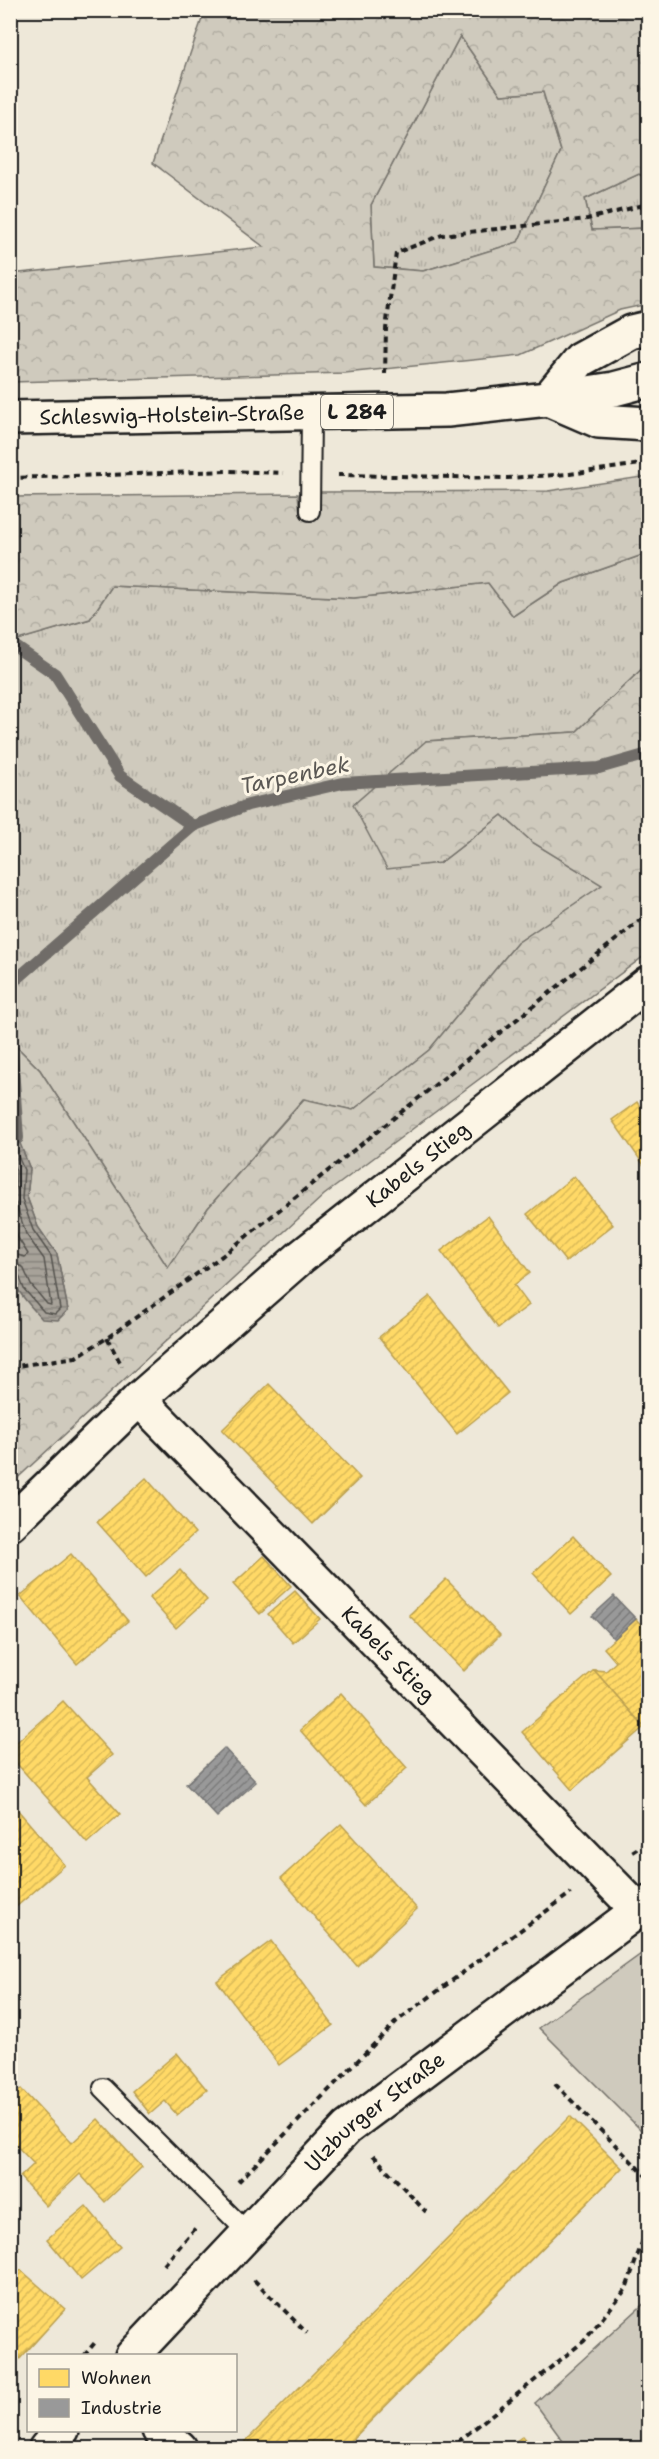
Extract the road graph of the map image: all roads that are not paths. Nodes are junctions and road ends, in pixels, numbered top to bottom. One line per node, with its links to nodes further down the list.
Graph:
1 (648, 328): 3 (main road)
2 (648, 380): 3 (main road, Schleswig-Holstein-Straße / L 284)
3 (548, 399): 4 (main road, Schleswig-Holstein-Straße / L 284); 6 (main road, Schleswig-Holstein-Straße / L 284)
4 (311, 413): 5 (main road, Schleswig-Holstein-Straße / L 284); 7 (lane)
5 (10, 418)
6 (648, 424)
7 (310, 511)
8 (648, 983): 9 (main road, Kabels Stieg)
9 (140, 1399): 10 (main road, Kabels Stieg); 11 (main road, Kabels Stieg)
10 (10, 1524)
11 (643, 1907): 13 (main road, Ulzburger Straße)
12 (104, 2088): 13 (lane)
13 (238, 2243): 14 (main road, Ulzburger Straße)
14 (133, 2354)
15 (60, 2432): 17 (main road)
16 (161, 2432): 18 (main road)
17 (46, 2448)
18 (180, 2448)

